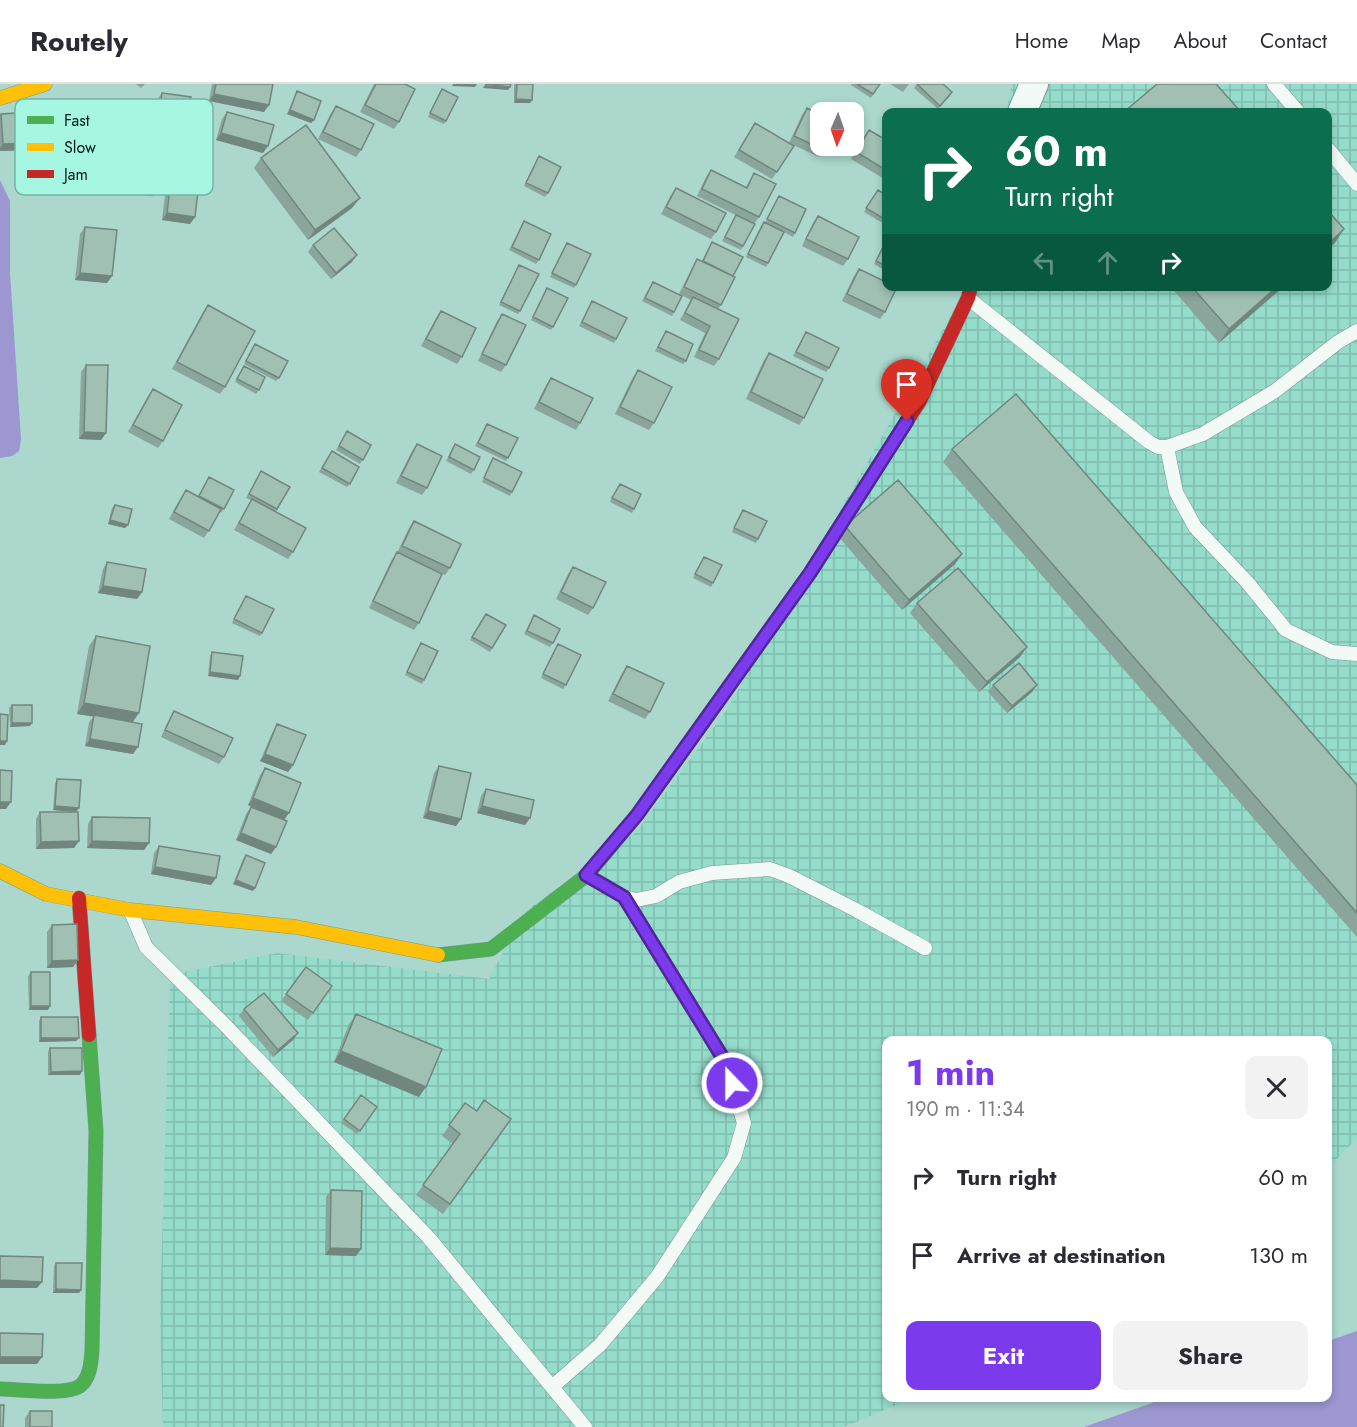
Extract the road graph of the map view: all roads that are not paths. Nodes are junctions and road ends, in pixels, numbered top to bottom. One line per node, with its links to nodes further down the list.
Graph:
1 (45, 84): 4 (street)
2 (1034, 84): 5 (street)
3 (1274, 84): 6 (lane)
4 (0, 98)
5 (1024, 108)
6 (1295, 108)
7 (1332, 154): 8 (lane)
8 (1357, 184)
9 (970, 292): 11 (lane); 14 (street)
10 (1357, 331): 11 (lane)
11 (1167, 447): 12 (lane)
12 (1357, 654)
13 (0, 871): 16 (street)
14 (586, 875): 15 (lane); 17 (street)
15 (624, 897): 18 (lane); 19 (lane)
16 (79, 898): 17 (street); 20 (street)
17 (130, 910): 19 (lane)
18 (925, 948)
19 (552, 1387): 21 (lane)
20 (0, 1389)
21 (585, 1427)

